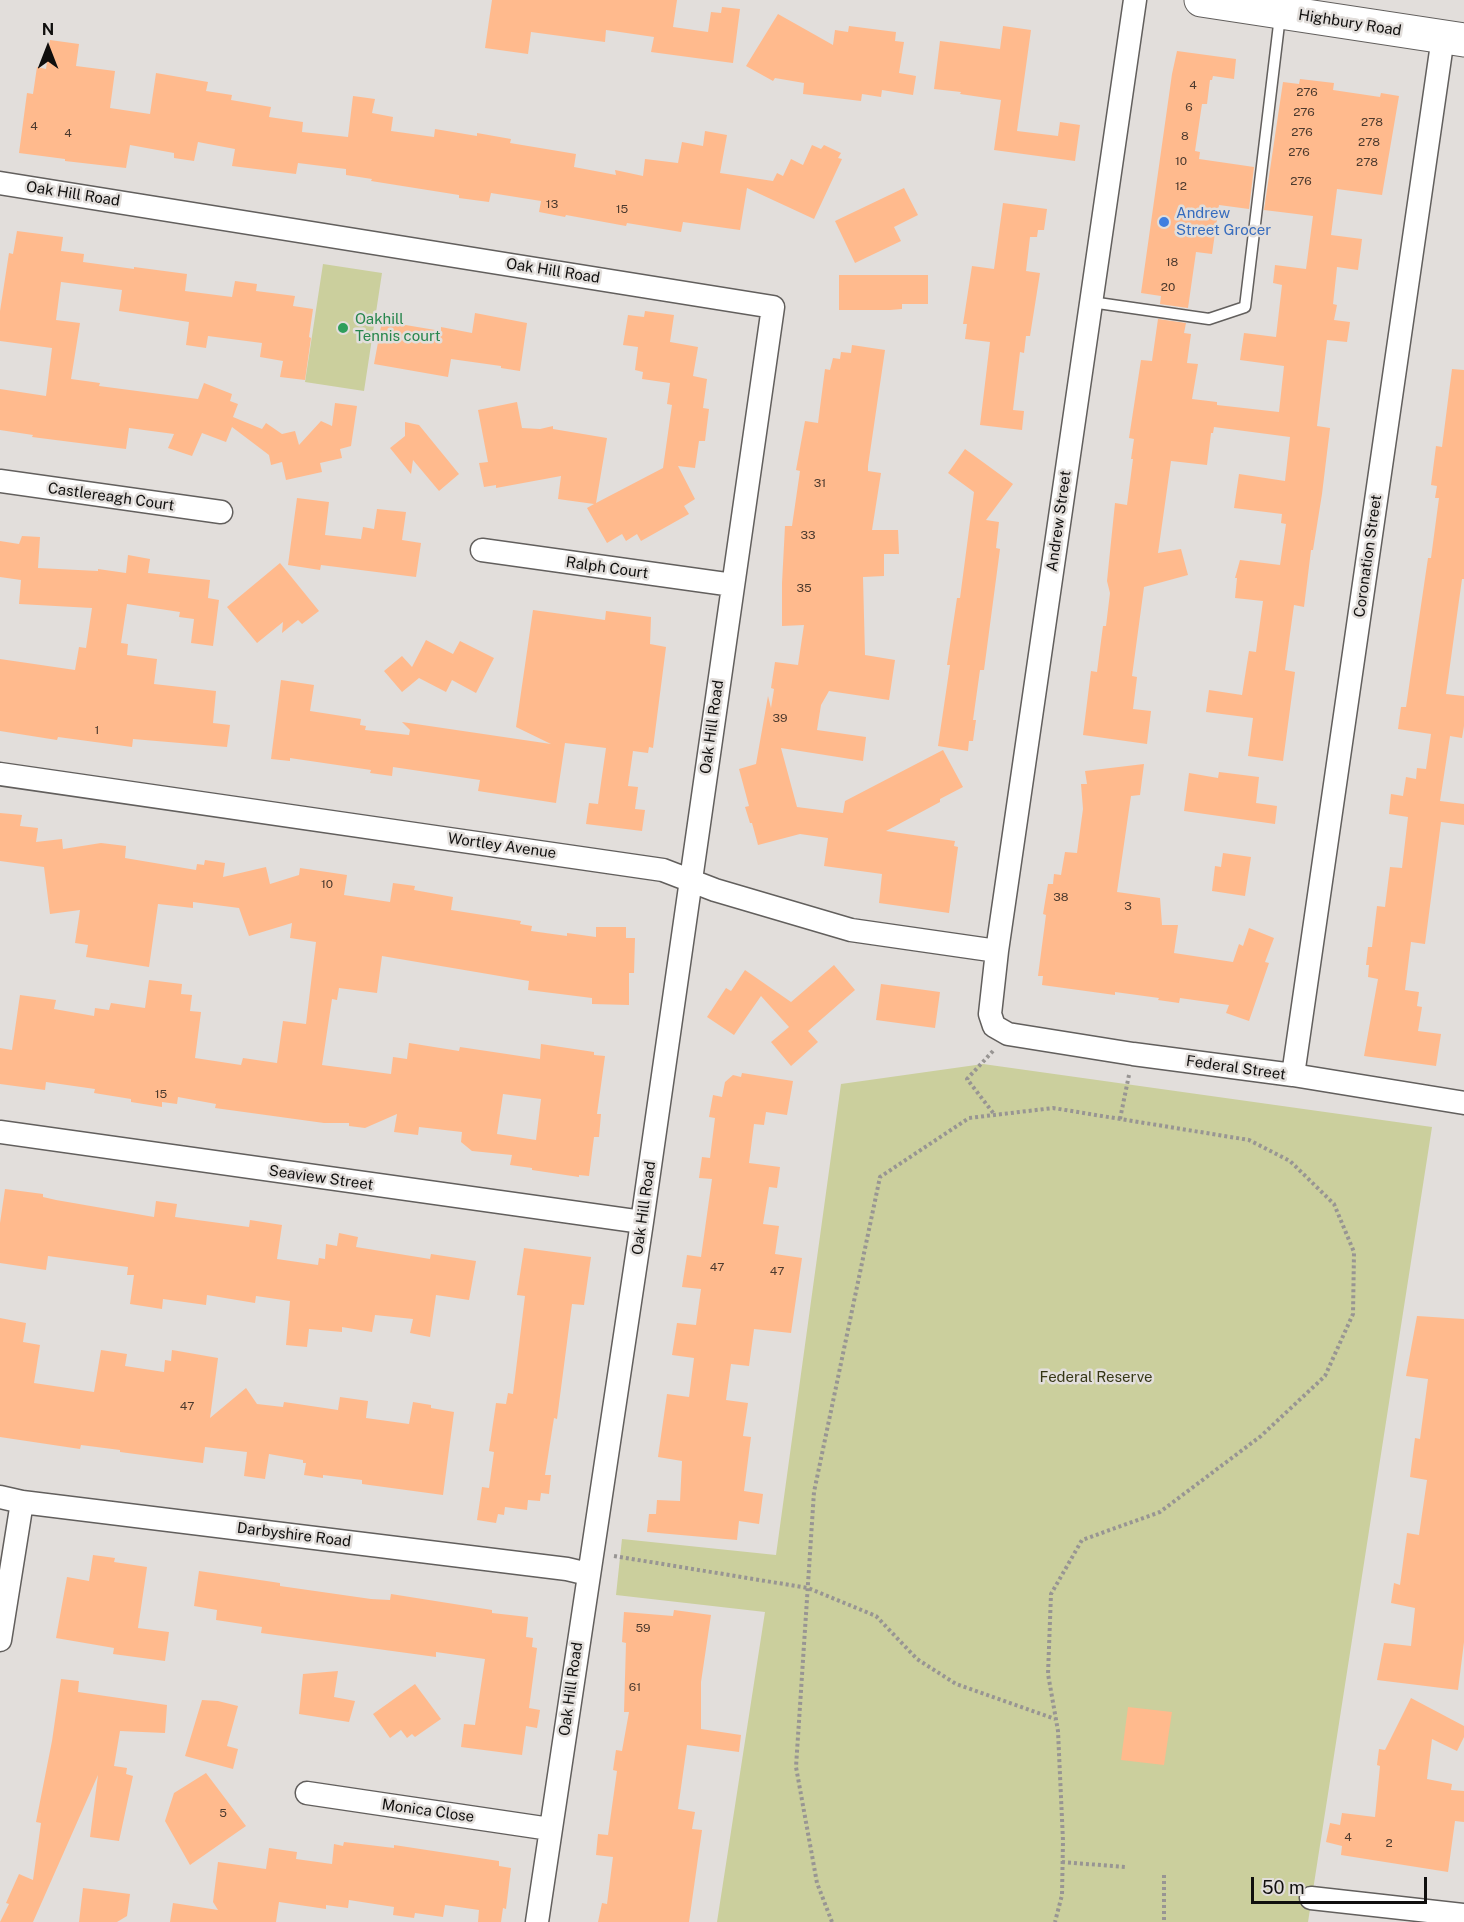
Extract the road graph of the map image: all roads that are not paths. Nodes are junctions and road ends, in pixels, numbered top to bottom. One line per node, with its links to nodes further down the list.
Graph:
1 (1135, 0): 6 (street, Andrew Street)
2 (1201, 0): 3 (main road, Highbury Road)
3 (1265, 7): 4 (main road, Highbury Road); 6 (lane)
4 (1454, 39): 15 (street, Coronation Street)
5 (0, 183): 10 (street, Oak Hill Road)
6 (1091, 302): 13 (street, Andrew Street)
7 (0, 481): 8 (street, Castlereagh Court)
8 (221, 512)
9 (482, 550): 10 (street, Ralph Court)
10 (733, 585): 12 (street, Oak Hill Road)
11 (0, 774): 12 (street, Wortley Avenue)
12 (690, 879): 13 (street, Wortley Avenue); 18 (street, Oak Hill Road)
13 (997, 951): 14 (street, Andrew Street)
14 (1008, 1034): 15 (street, Federal Street)
15 (1293, 1076): 16 (street, Federal Street)
16 (1464, 1103)
17 (0, 1132): 18 (street, Seaview Street)
18 (642, 1222): 20 (street, Oak Hill Road)
19 (11, 1500): 20 (street, Darbyshire Road); 21 (street)
20 (590, 1563): 23 (street, Oak Hill Road)
21 (0, 1640)
22 (307, 1793): 23 (street, Monica Close)
23 (550, 1828): 26 (street, Oak Hill Road)
24 (1311, 1898): 25 (street)
25 (1464, 1915)
26 (537, 1922)

